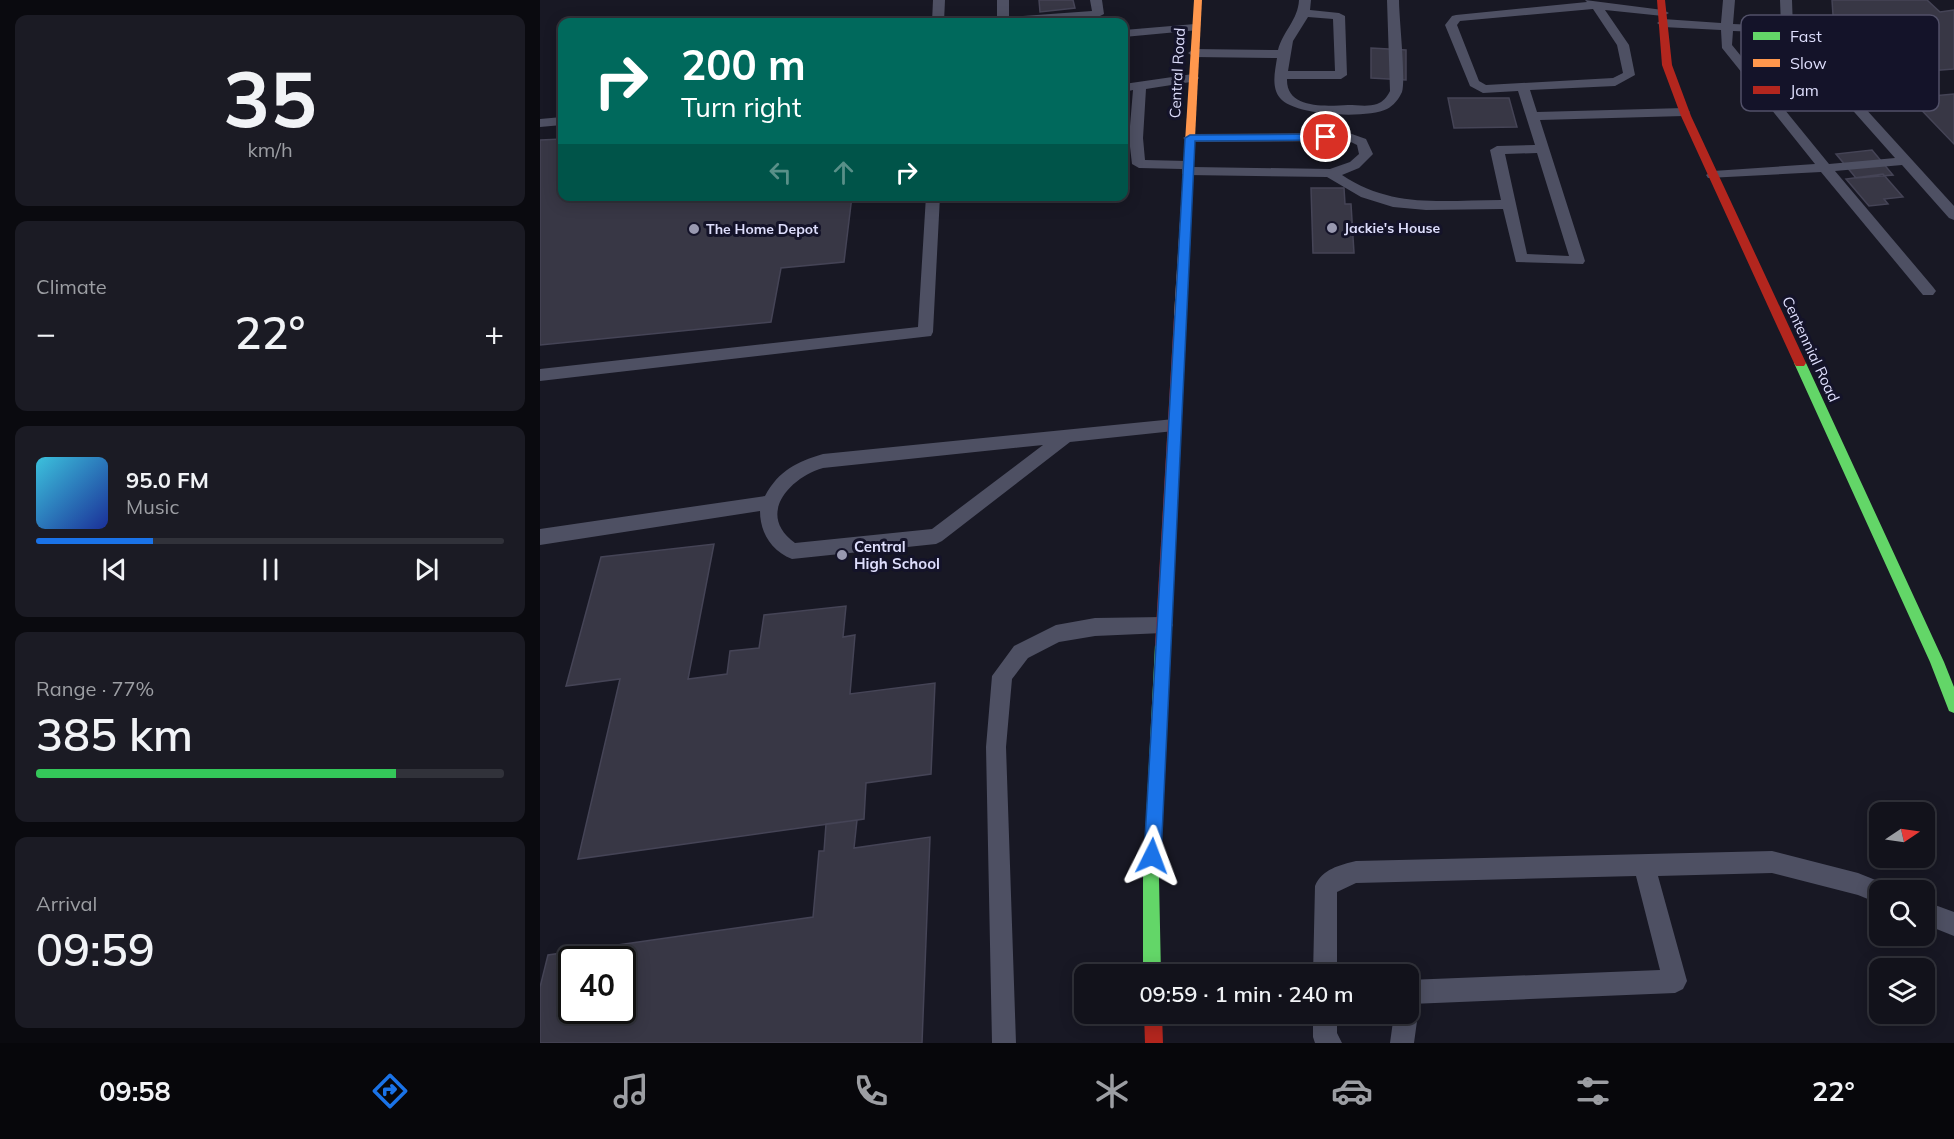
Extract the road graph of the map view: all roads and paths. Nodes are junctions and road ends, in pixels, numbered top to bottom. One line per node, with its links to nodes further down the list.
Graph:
1 (939, 0): 12 (lane)
2 (1003, 0): 13 (lane)
3 (1096, 0): 14 (lane)
4 (1198, 0): 16 (street, Central Road)
5 (1393, 0): 22 (lane)
6 (1729, 0): 15 (lane)
7 (1786, 0): 11 (lane)
8 (1593, 3): 10 (lane); 25 (lane); 25 (lane)
9 (1305, 6): 20 (lane); 22 (lane)
10 (1662, 12): 15 (lane); 29 (street, Centennial Road)
11 (1786, 15)
12 (938, 18)
13 (1003, 18)
14 (1050, 18)
15 (1727, 27): 17 (lane); 21 (lane)
16 (1195, 28): 18 (lane); 19 (street, Central Road)
17 (1741, 28)
18 (1128, 34)
19 (1194, 53): 20 (lane); 23 (street, Central Road)
20 (1283, 54): 22 (lane)
21 (1741, 64)
22 (1282, 75)
23 (1193, 78): 24 (lane); 33 (street, Central Road)
24 (1140, 86): 26 (lane); 36 (lane)
25 (1523, 87): 30 (lane)
26 (1128, 88)
27 (1779, 111): 37 (lane)
28 (1860, 111): 35 (lane)
29 (1684, 112): 30 (lane); 39 (street, Centennial Road)
30 (1531, 116): 34 (lane)
31 (558, 121): 32 (lane)
32 (540, 123)
33 (1190, 138): 36 (street, Central Road); 38 (lane)
34 (1541, 149): 41 (lane); 41 (lane)
35 (1905, 161): 37 (lane); 42 (lane)
36 (1187, 168): 38 (lane); 45 (street, Central Road)
37 (1825, 168): 39 (lane); 43 (lane)
38 (1330, 173): 41 (lane)
39 (1713, 174): 50 (street, Centennial Road)
40 (933, 201): 44 (lane)
41 (1509, 205)
42 (1954, 215)
43 (1928, 291)
44 (540, 375)
45 (1174, 425): 46 (lane); 49 (street, Central Road)
46 (1064, 438): 47 (lane); 47 (lane)
47 (771, 502): 48 (lane)
48 (540, 537)
49 (1163, 625): 55 (street, Central Road); 61 (lane)
50 (1954, 706)
51 (1644, 865): 52 (lane); 56 (lane); 57 (lane)
52 (1869, 888)
53 (1935, 916): 54 (lane)
54 (1954, 924)
55 (1152, 964)
56 (1324, 964)
57 (1419, 992)
58 (1153, 1024): 62 (street)
59 (1325, 1024): 63 (lane)
60 (1405, 1024): 64 (lane)
61 (1005, 1043)
62 (1154, 1043)
63 (1330, 1043)
64 (1402, 1043)

